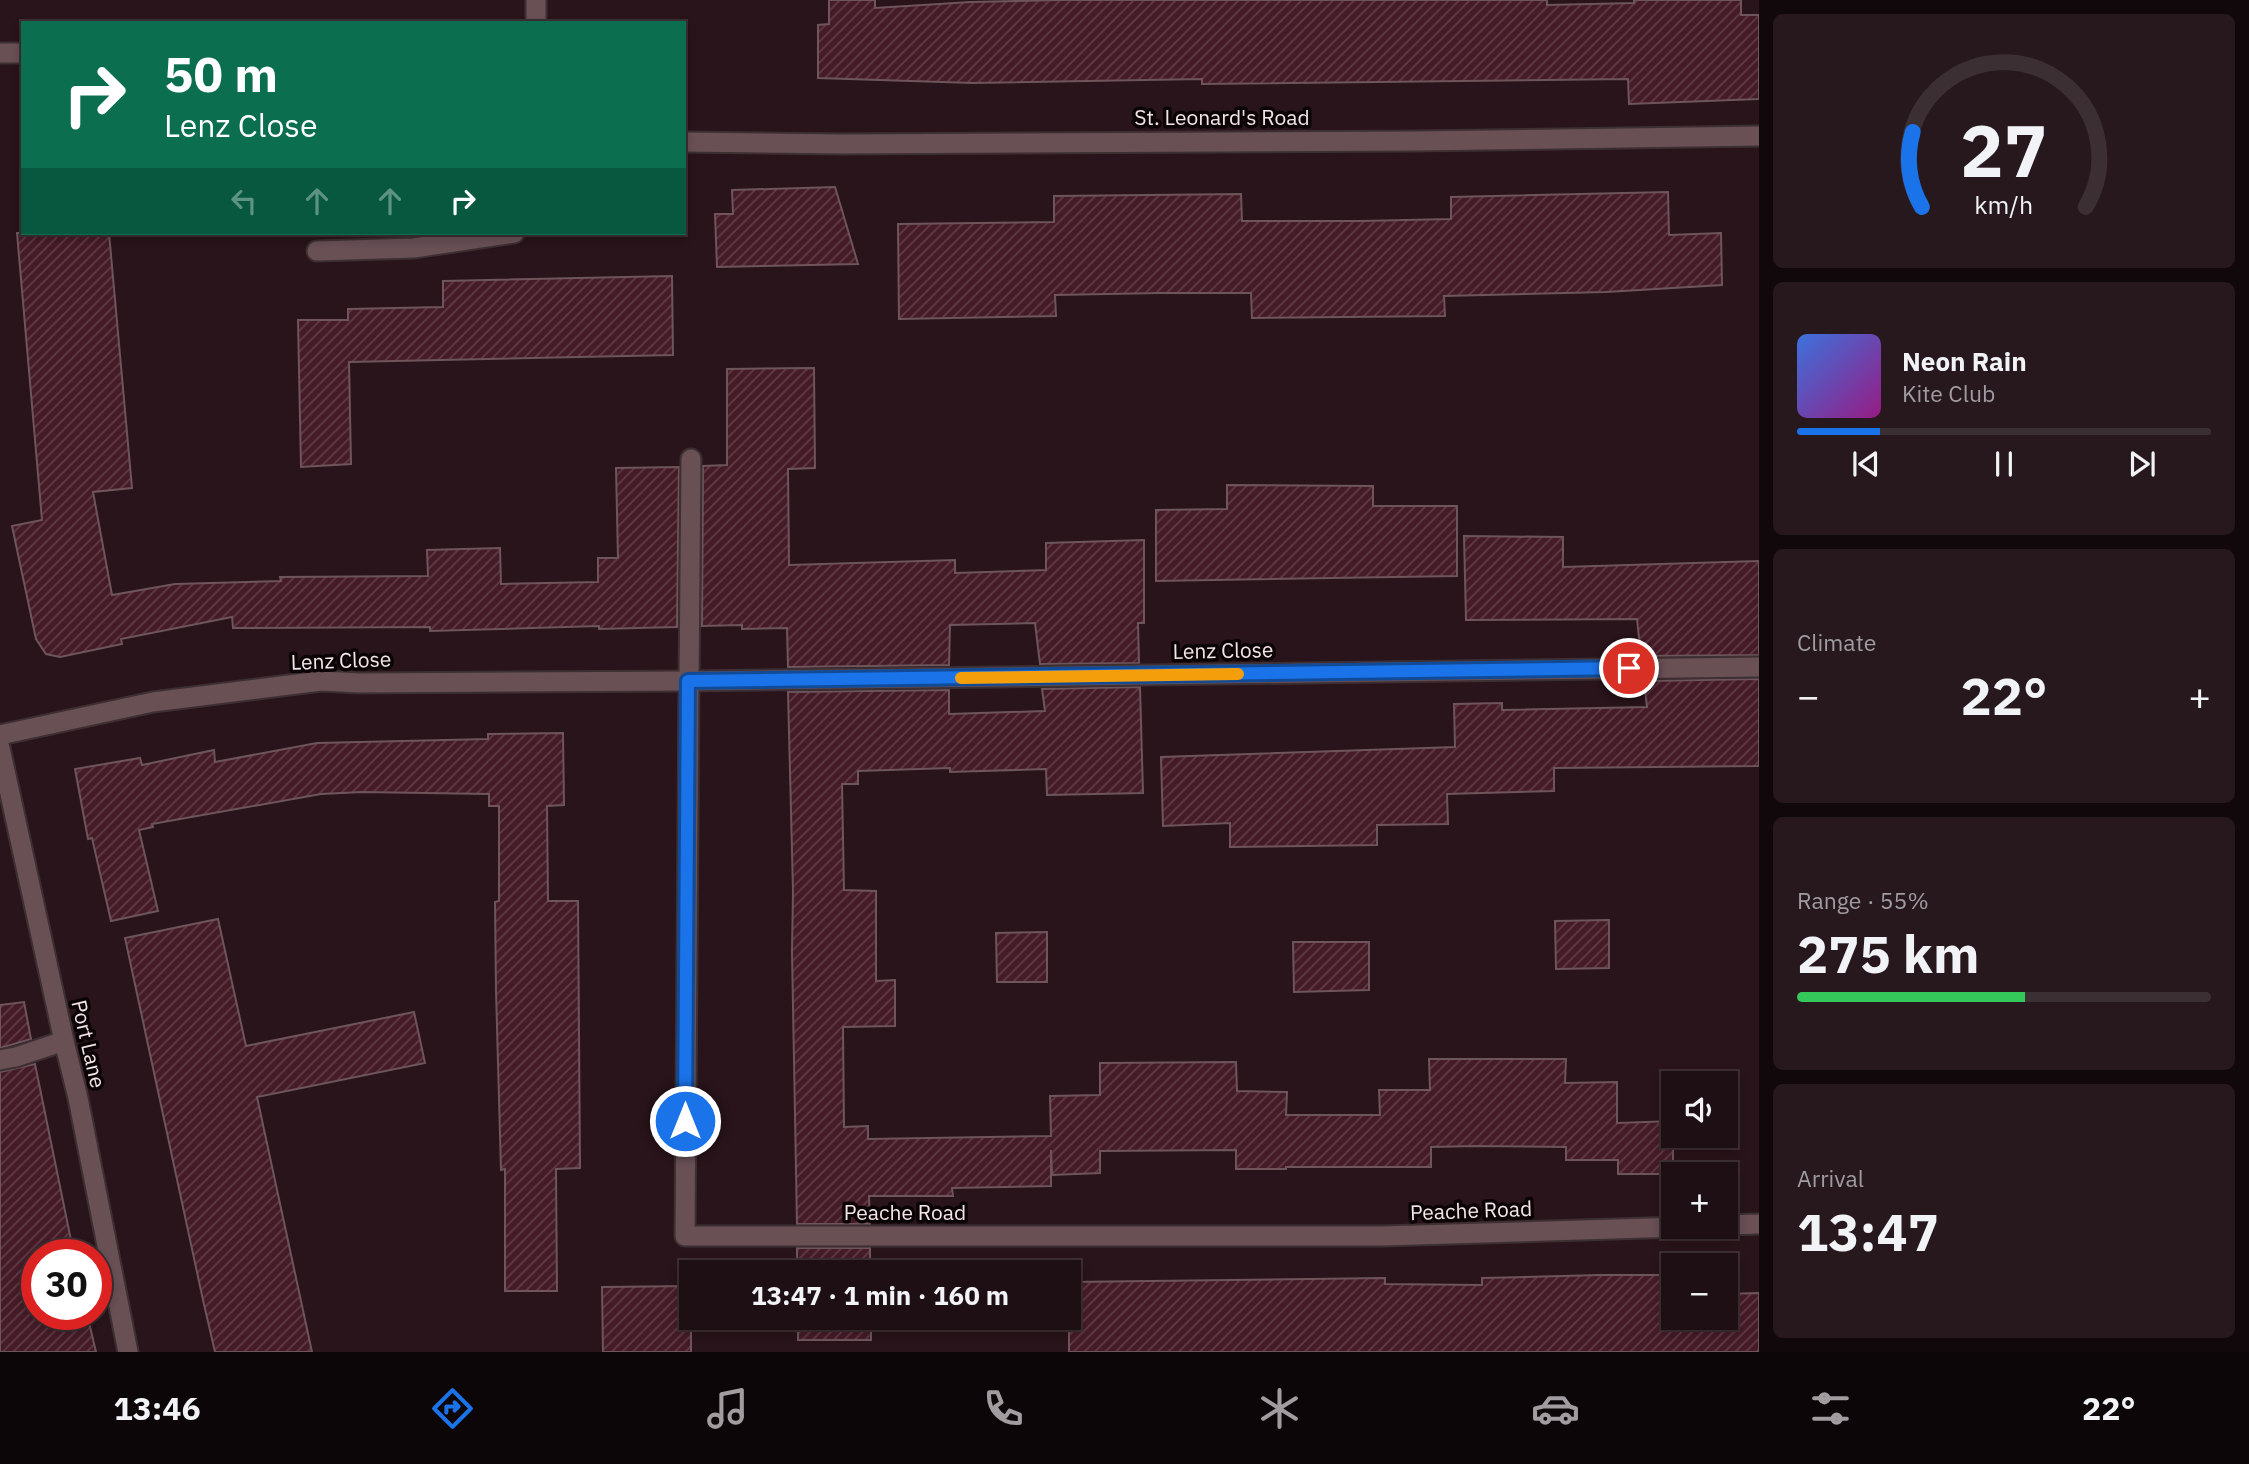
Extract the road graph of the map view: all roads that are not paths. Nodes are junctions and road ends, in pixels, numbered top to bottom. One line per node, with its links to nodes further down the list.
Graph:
1 (536, 0): 2 (street)
2 (537, 21)
3 (21, 52): 4 (street)
4 (0, 53)
5 (1759, 136): 6 (street, St. Leonard's Road)
6 (686, 142)
7 (501, 235): 8 (street)
8 (317, 251)
9 (691, 460): 11 (street)
10 (1759, 667): 11 (street, Lenz Close)
11 (688, 681): 12 (street, Lenz Close); 18 (street, Peache Road)
12 (0, 735)
13 (0, 748): 14 (street, Port Lane)
14 (64, 1041): 15 (street); 19 (street, Port Lane)
15 (0, 1060)
16 (1759, 1224): 17 (street)
17 (1738, 1225)
18 (1661, 1228)
19 (128, 1352)

